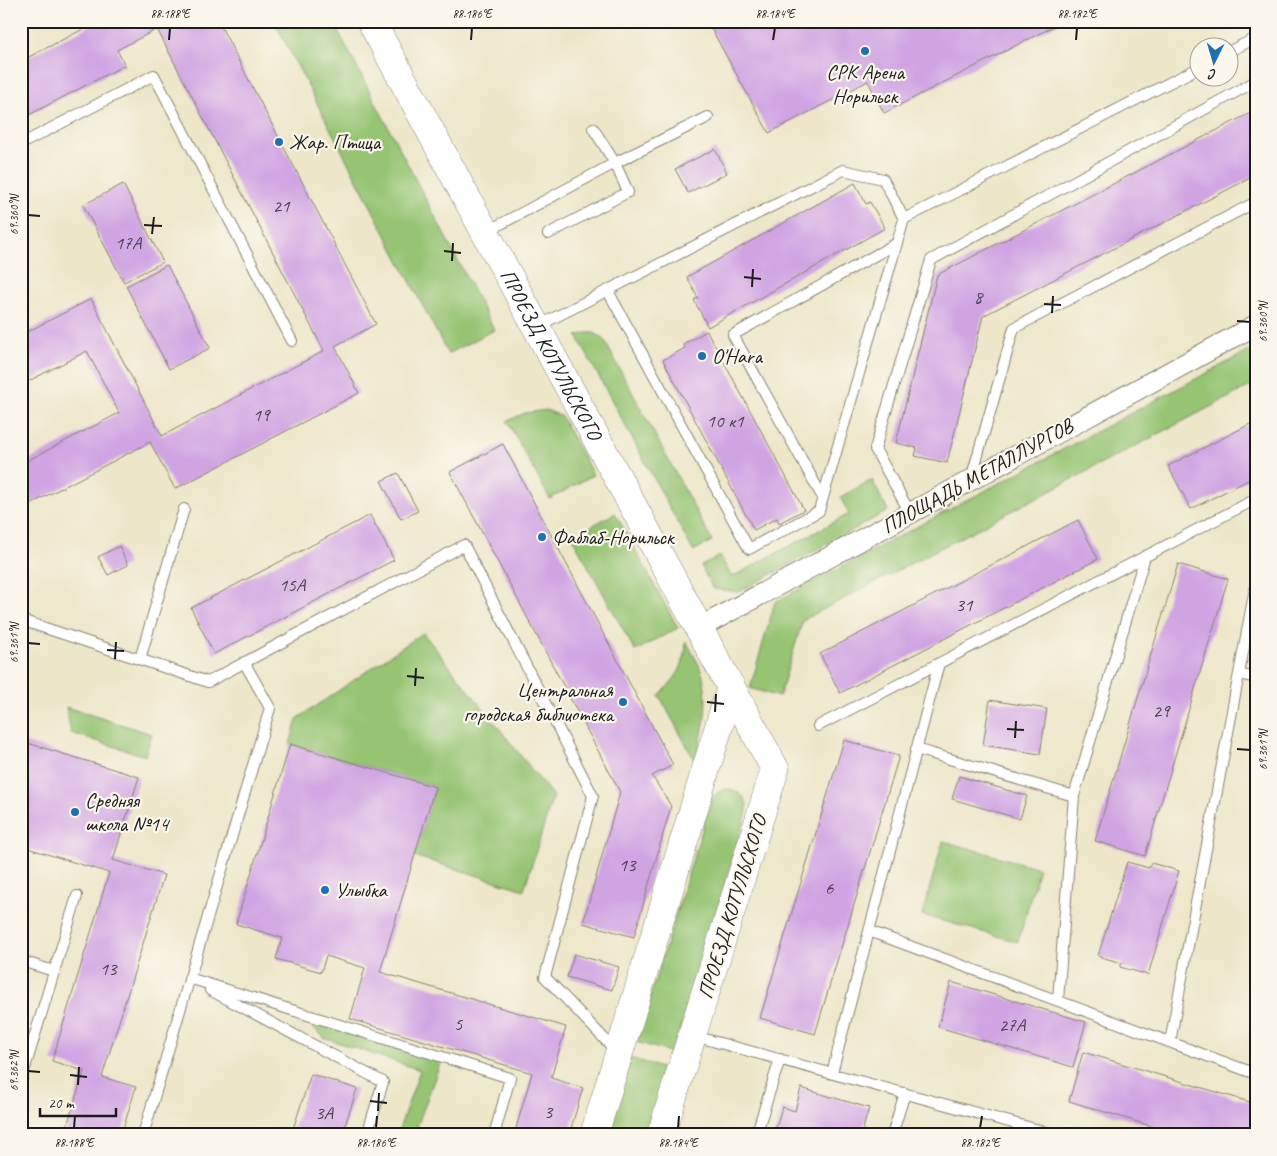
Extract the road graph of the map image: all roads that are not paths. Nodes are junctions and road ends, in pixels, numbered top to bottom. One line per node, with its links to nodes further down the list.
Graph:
1 (371, 21): 12 (street, ПРОЕЗД КОТУЛЬСКОГО)
2 (1256, 38): 3 (lane)
3 (1240, 46)
4 (1190, 71): 11 (lane)
5 (1256, 82): 23 (lane)
6 (708, 118): 9 (lane)
7 (593, 128): 9 (lane)
8 (21, 144): 18 (lane)
9 (615, 163): 12 (lane); 13 (lane)
10 (1256, 202): 19 (lane)
11 (904, 218): 14 (lane); 15 (lane)
12 (486, 232): 17 (street, ПРОЕЗД КОТУЛЬСКОГО)
13 (548, 234)
14 (897, 243): 20 (lane); 20 (lane)
15 (608, 291): 17 (lane); 20 (lane)
16 (1256, 325): 19 (street, ПЛОЩАДЬ МЕТАЛЛУРГОВ)
17 (537, 327): 27 (street, ПРОЕЗД КОТУЛЬСКОГО)
18 (292, 341)
19 (970, 480): 23 (street, ПЛОЩАДЬ МЕТАЛЛУРГОВ)
20 (823, 498)
21 (1256, 499): 24 (lane)
22 (184, 509): 28 (lane)
23 (910, 513): 27 (street, ПЛОЩАДЬ МЕТАЛЛУРГОВ)
24 (1145, 556): 30 (lane); 36 (lane)
25 (1256, 583): 31 (lane)
26 (21, 620): 28 (lane)
27 (699, 628): 33 (street, ПРОЕЗД КОТУЛЬСКОГО)
28 (140, 659): 29 (lane)
29 (244, 662): 41 (lane); 45 (lane)
30 (939, 663): 34 (lane); 35 (lane)
31 (1239, 674): 32 (lane); 44 (lane)
32 (1256, 678)
33 (731, 687): 43 (street, ПРОЕЗД КОТУЛЬСКОГО); 45 (street)
34 (818, 726)
35 (916, 750): 36 (lane); 38 (lane)
36 (1074, 796): 42 (lane)
37 (77, 896): 40 (lane)
38 (869, 931): 42 (lane); 47 (lane)
39 (21, 962): 40 (lane)
40 (54, 971): 49 (lane)
41 (189, 978): 51 (lane); 52 (lane); 53 (lane)
42 (1058, 1000): 44 (lane)
43 (692, 1035): 46 (lane); 55 (street, ПРОЕЗД КОТУЛЬСКОГО)
44 (1170, 1042): 48 (lane)
45 (619, 1054): 54 (street)
46 (780, 1059): 47 (lane); 56 (lane)
47 (832, 1073): 50 (lane)
48 (1256, 1074)
49 (21, 1081)
50 (905, 1093): 57 (lane); 58 (lane)
51 (143, 1135)
52 (367, 1135)
53 (494, 1135)
54 (594, 1135)
55 (661, 1135)
56 (756, 1135)
57 (892, 1135)
58 (1057, 1135)

